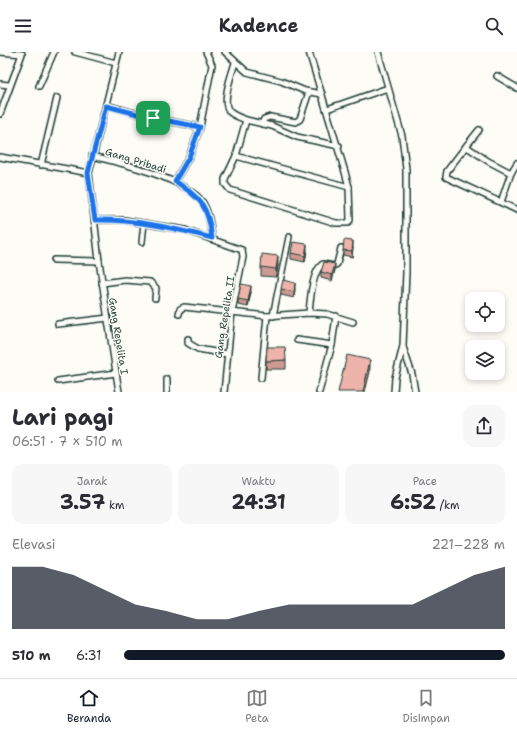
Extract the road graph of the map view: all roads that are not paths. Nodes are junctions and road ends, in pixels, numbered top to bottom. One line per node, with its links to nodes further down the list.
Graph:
1 (0, 52): 13 (street)
2 (54, 52): 14 (street)
3 (75, 52): 9 (street)
4 (119, 52): 9 (street)
5 (206, 52): 25 (street)
6 (225, 52): 10 (street)
7 (309, 52): 18 (street)
8 (378, 52): 15 (street)
9 (116, 63): 20 (street)
10 (235, 63): 17 (street); 23 (street)
11 (497, 76): 16 (street)
12 (0, 84): 13 (street)
13 (9, 85): 22 (street)
14 (39, 86)
15 (388, 88): 21 (street); 61 (street)
16 (517, 88)
17 (309, 92): 18 (street); 24 (street)
18 (322, 94): 21 (street)
19 (57, 98): 33 (street)
20 (106, 106): 25 (street); 29 (street)
21 (327, 109): 28 (street)
22 (0, 114)
23 (246, 120): 24 (street); 30 (street)
24 (262, 124): 28 (street)
25 (200, 127): 36 (street)
26 (479, 130): 27 (street)
27 (467, 145): 35 (street); 38 (street)
28 (339, 146): 37 (street)
29 (92, 156): 34 (street); 36 (street, Gang Pribadi)
30 (236, 156): 37 (street); 37 (street)
31 (0, 157): 33 (street)
32 (517, 163): 35 (street)
33 (41, 165): 34 (street)
34 (88, 173): 40 (street, Gang Repelita I)
35 (511, 173): 38 (street)
36 (175, 181): 43 (street, Gang Pribadi)
37 (349, 187)
38 (501, 202): 39 (street)
39 (517, 210)
40 (95, 220): 41 (street); 47 (street, Gang Repelita I)
41 (144, 223): 43 (street); 44 (street)
42 (289, 237): 53 (street)
43 (212, 238): 50 (street, Gang Repelita II)
44 (142, 242)
45 (341, 248): 51 (street)
46 (54, 260): 47 (street)
47 (99, 261): 48 (street, Gang Repelita I)
48 (102, 283): 49 (street); 55 (street, Gang Repelita I)
49 (155, 298)
50 (232, 312): 52 (street); 53 (street); 62 (street, Gang Repelita II)
51 (309, 313): 53 (street); 54 (street)
52 (179, 314)
53 (270, 316): 64 (street)
54 (336, 316): 56 (street); 60 (street)
55 (108, 318): 57 (street); 63 (street, Gang Repelita I)
56 (353, 322)
57 (58, 324)
58 (188, 339): 62 (street)
59 (297, 340): 60 (street)
60 (332, 345): 70 (street)
61 (403, 346): 71 (street); 72 (street)
62 (227, 354): 69 (street, Gang Repelita II)
63 (116, 373): 66 (street); 67 (street, Gang Repelita I)
64 (261, 378)
65 (167, 380): 68 (street)
66 (58, 381)
67 (119, 392)
68 (167, 392)
69 (224, 392)
70 (319, 392)
71 (394, 392)
72 (414, 392)

